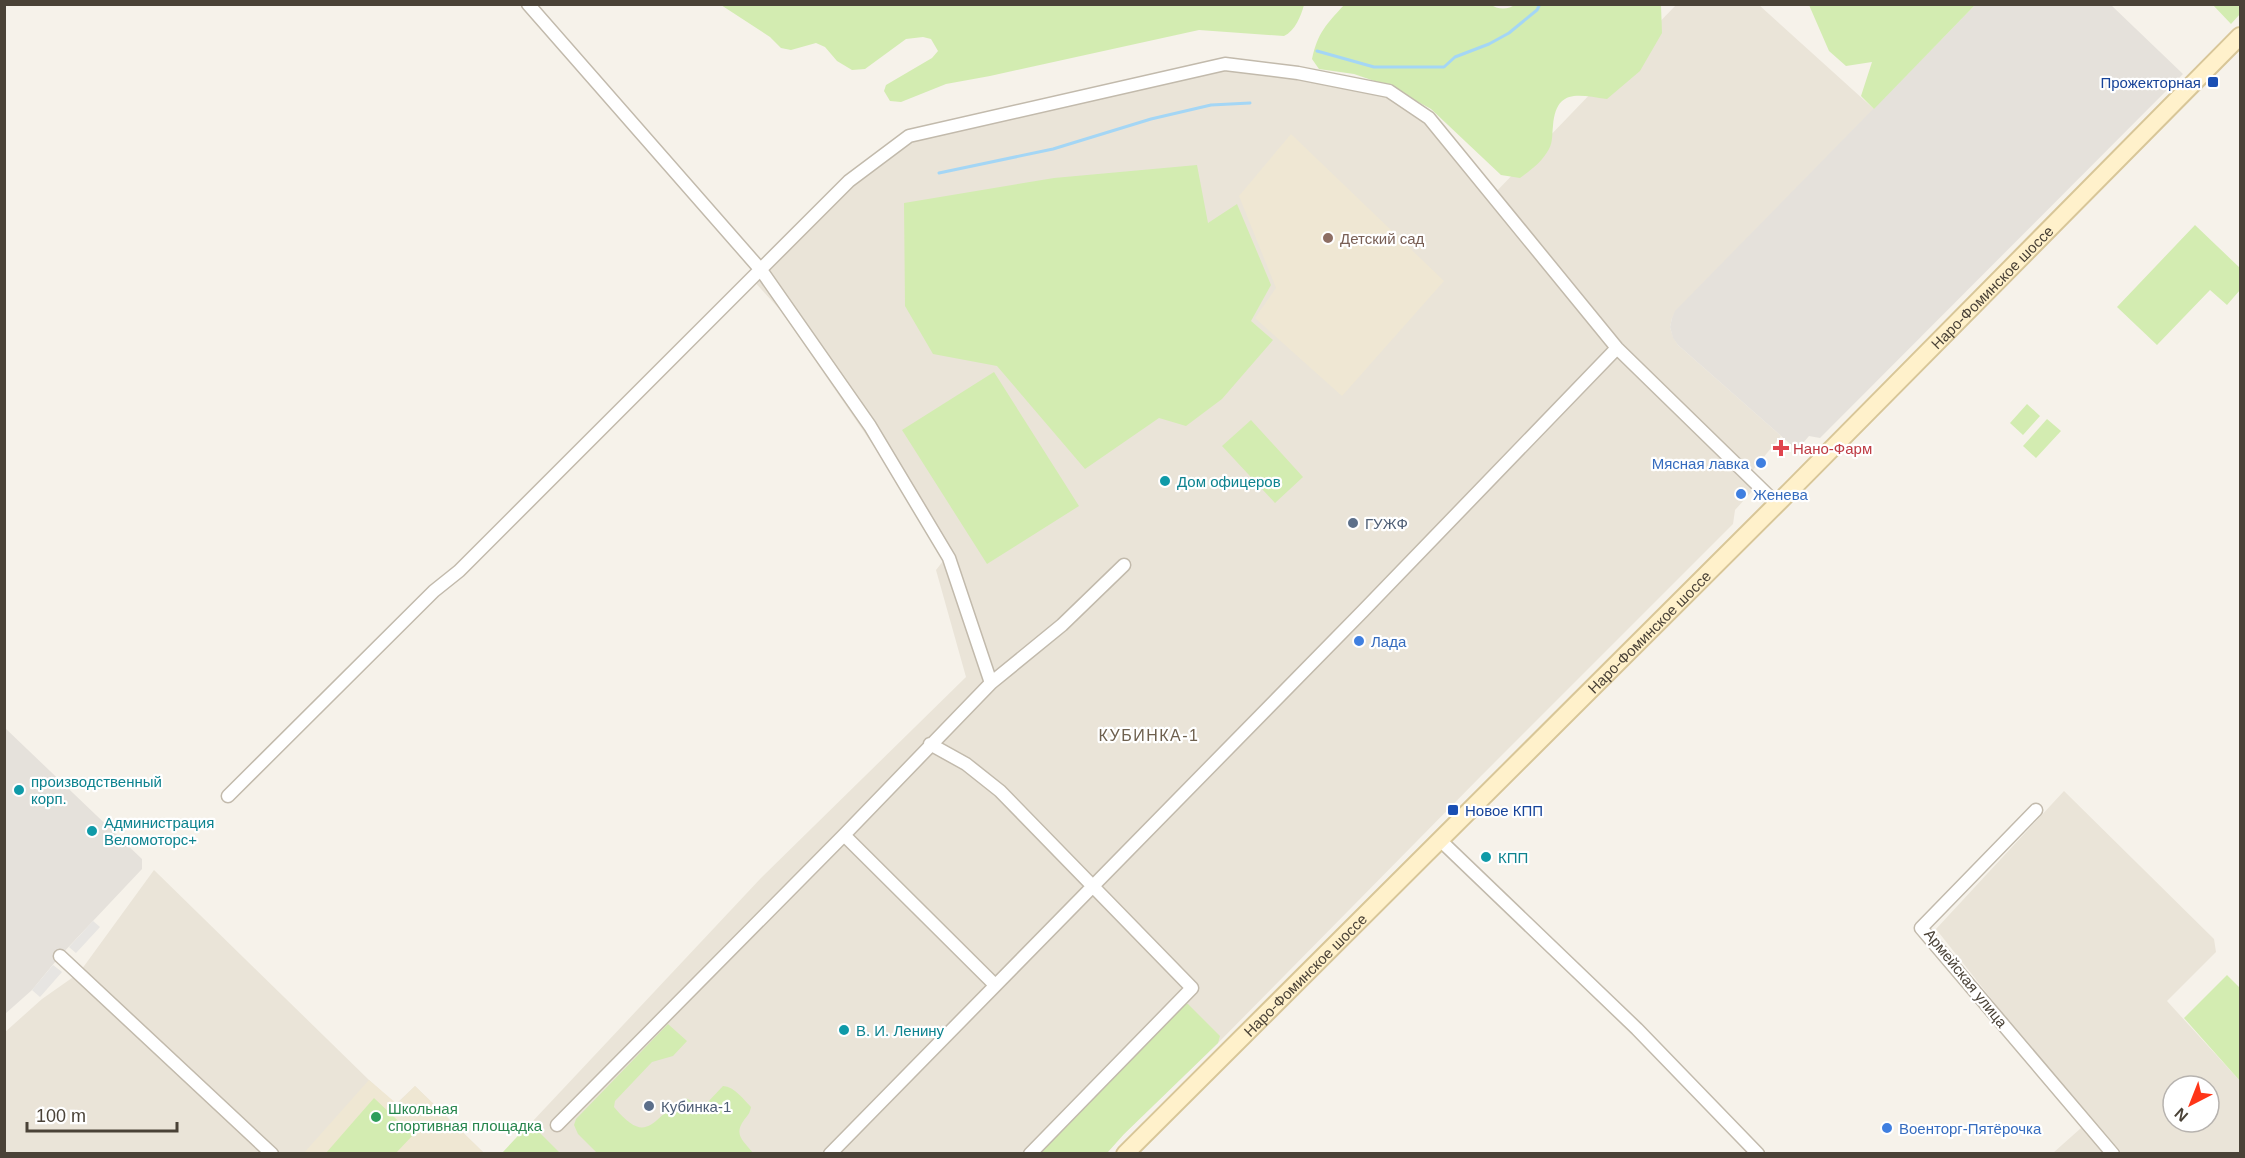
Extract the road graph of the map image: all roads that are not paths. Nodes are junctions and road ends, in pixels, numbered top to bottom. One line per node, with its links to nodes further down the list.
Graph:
1 (528, 4): 3 (street)
2 (2236, 41): 5 (main road, Наро-Фоминское шоссе)
3 (761, 270): 4 (street); 7 (street); 9 (street)
4 (1617, 348): 5 (street); 13 (street)
5 (1777, 504): 12 (main road, Наро-Фоминское шоссе)
6 (1124, 566): 7 (street)
7 (991, 683): 8 (street)
8 (930, 744): 11 (street); 13 (street)
9 (228, 796)
10 (2036, 810): 22 (street, Армейская улица)
11 (844, 835): 15 (street); 16 (street)
12 (1440, 840): 20 (main road, Наро-Фоминское шоссе); 21 (street)
13 (1094, 887): 15 (street); 19 (street)
14 (60, 956): 17 (street)
15 (995, 985): 18 (street)
16 (557, 1125)
17 (272, 1154)
18 (830, 1154)
19 (1030, 1154)
20 (1125, 1154)
21 (1758, 1154)
22 (2113, 1154)

